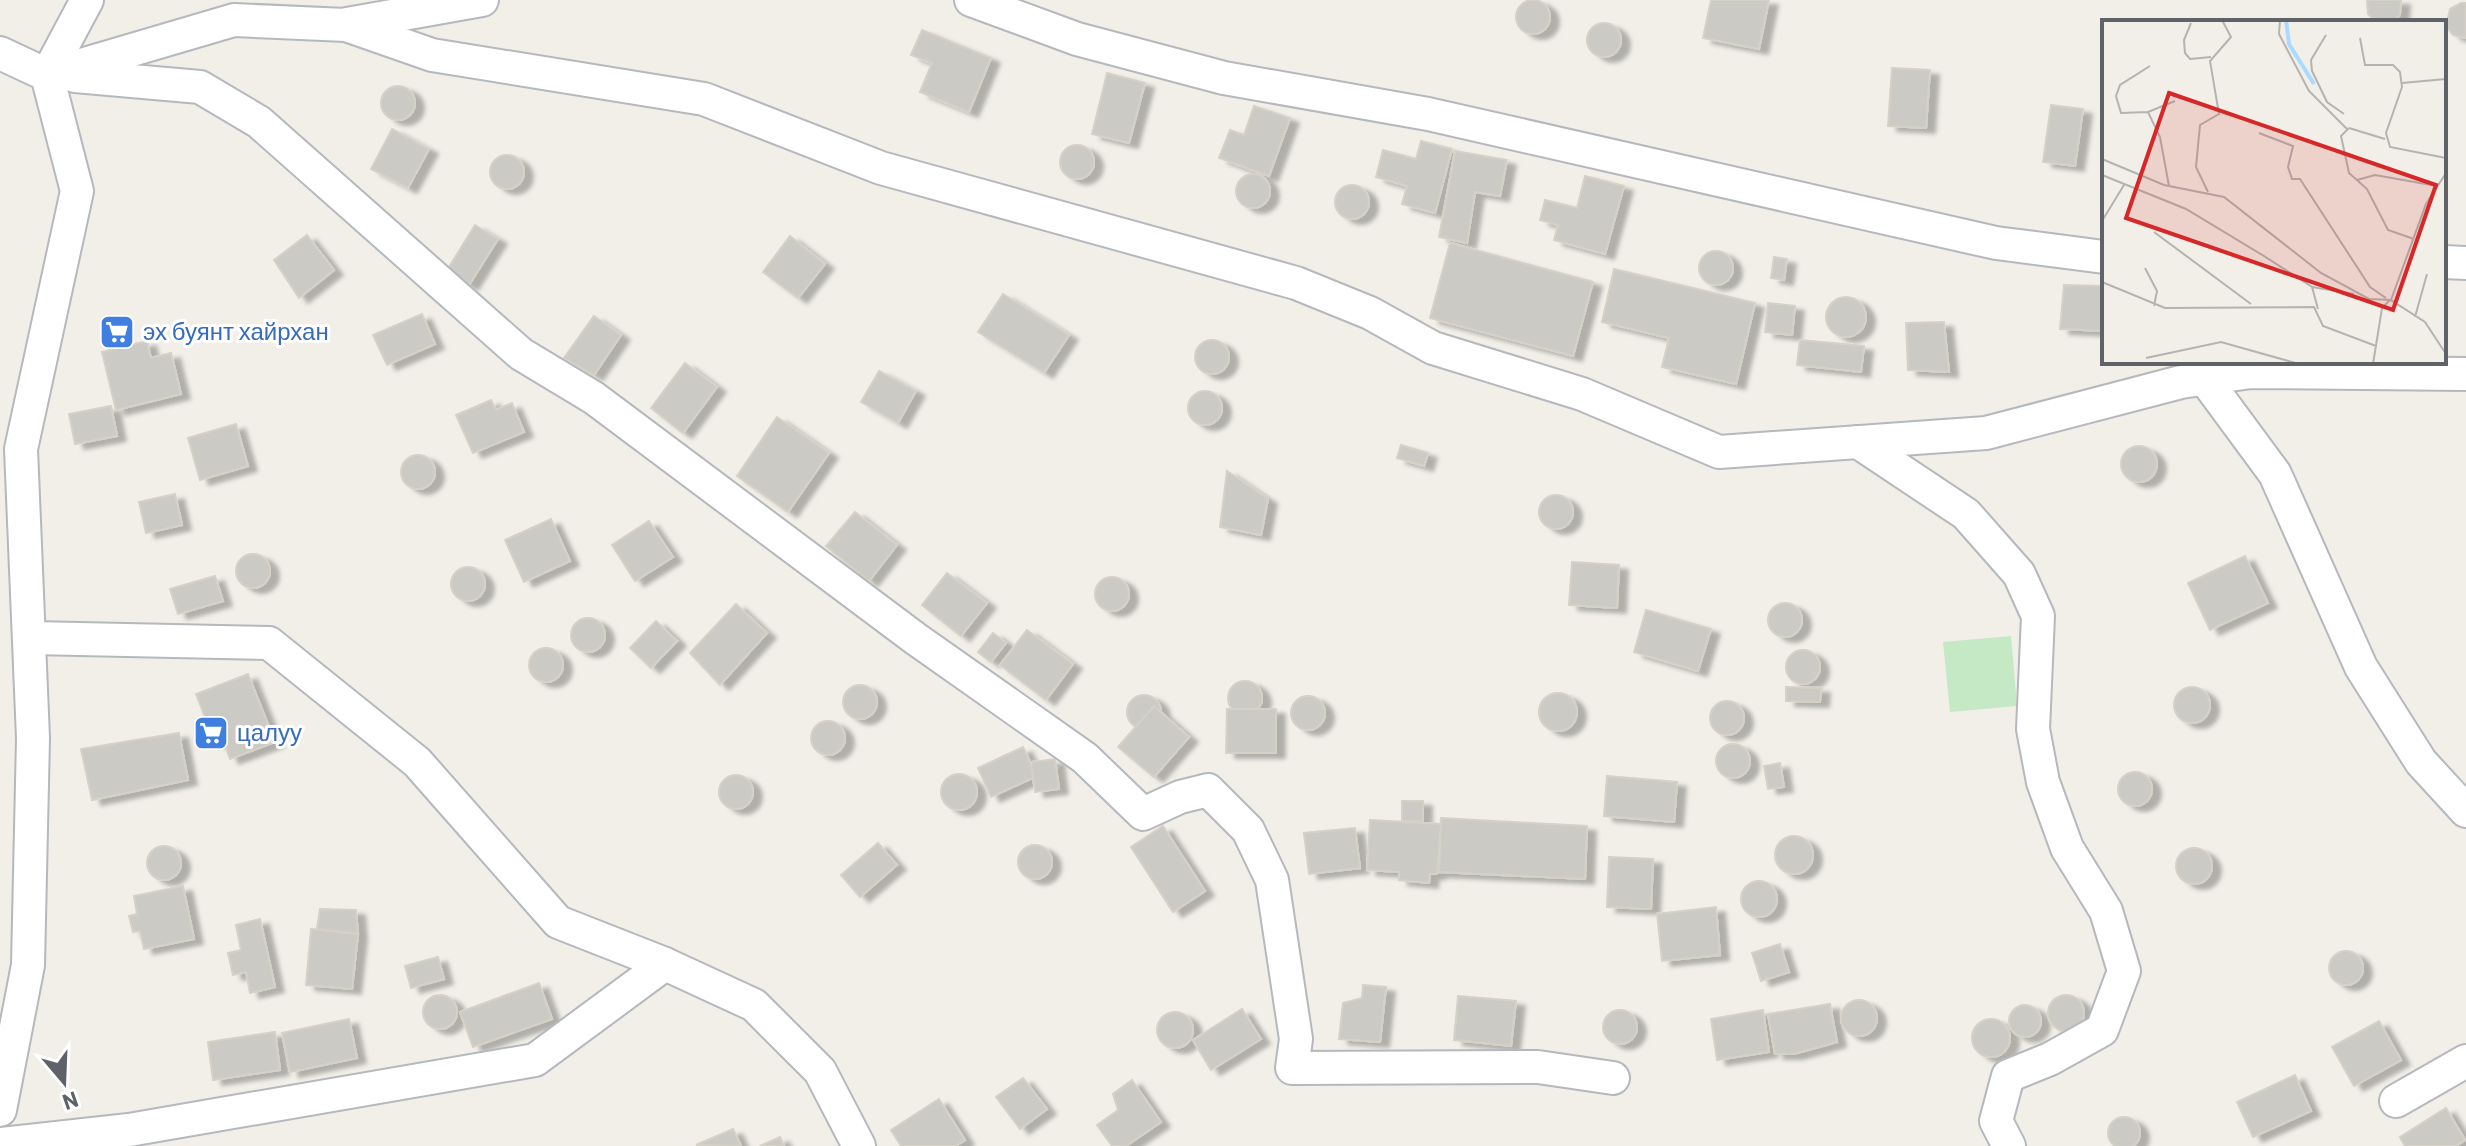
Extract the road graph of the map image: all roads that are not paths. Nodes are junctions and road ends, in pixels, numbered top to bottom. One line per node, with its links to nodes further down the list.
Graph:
1 (87, 0): 6 (street)
2 (482, 0): 4 (street)
3 (971, 0): 7 (street)
4 (346, 25): 6 (street); 12 (street)
5 (0, 53): 6 (street)
6 (47, 75): 13 (street); 17 (street)
7 (2102, 257)
8 (2446, 262): 9 (street)
9 (2466, 263)
10 (2466, 374): 11 (street)
11 (2205, 379): 12 (street); 14 (street)
12 (1858, 442): 22 (street)
13 (32, 638): 15 (street); 19 (street)
14 (2466, 811)
15 (665, 964): 20 (street); 21 (street)
16 (2466, 1061): 18 (street)
17 (1613, 1078)
18 (2396, 1101)
19 (0, 1110)
20 (0, 1144)
21 (859, 1146)
22 (2009, 1146)

